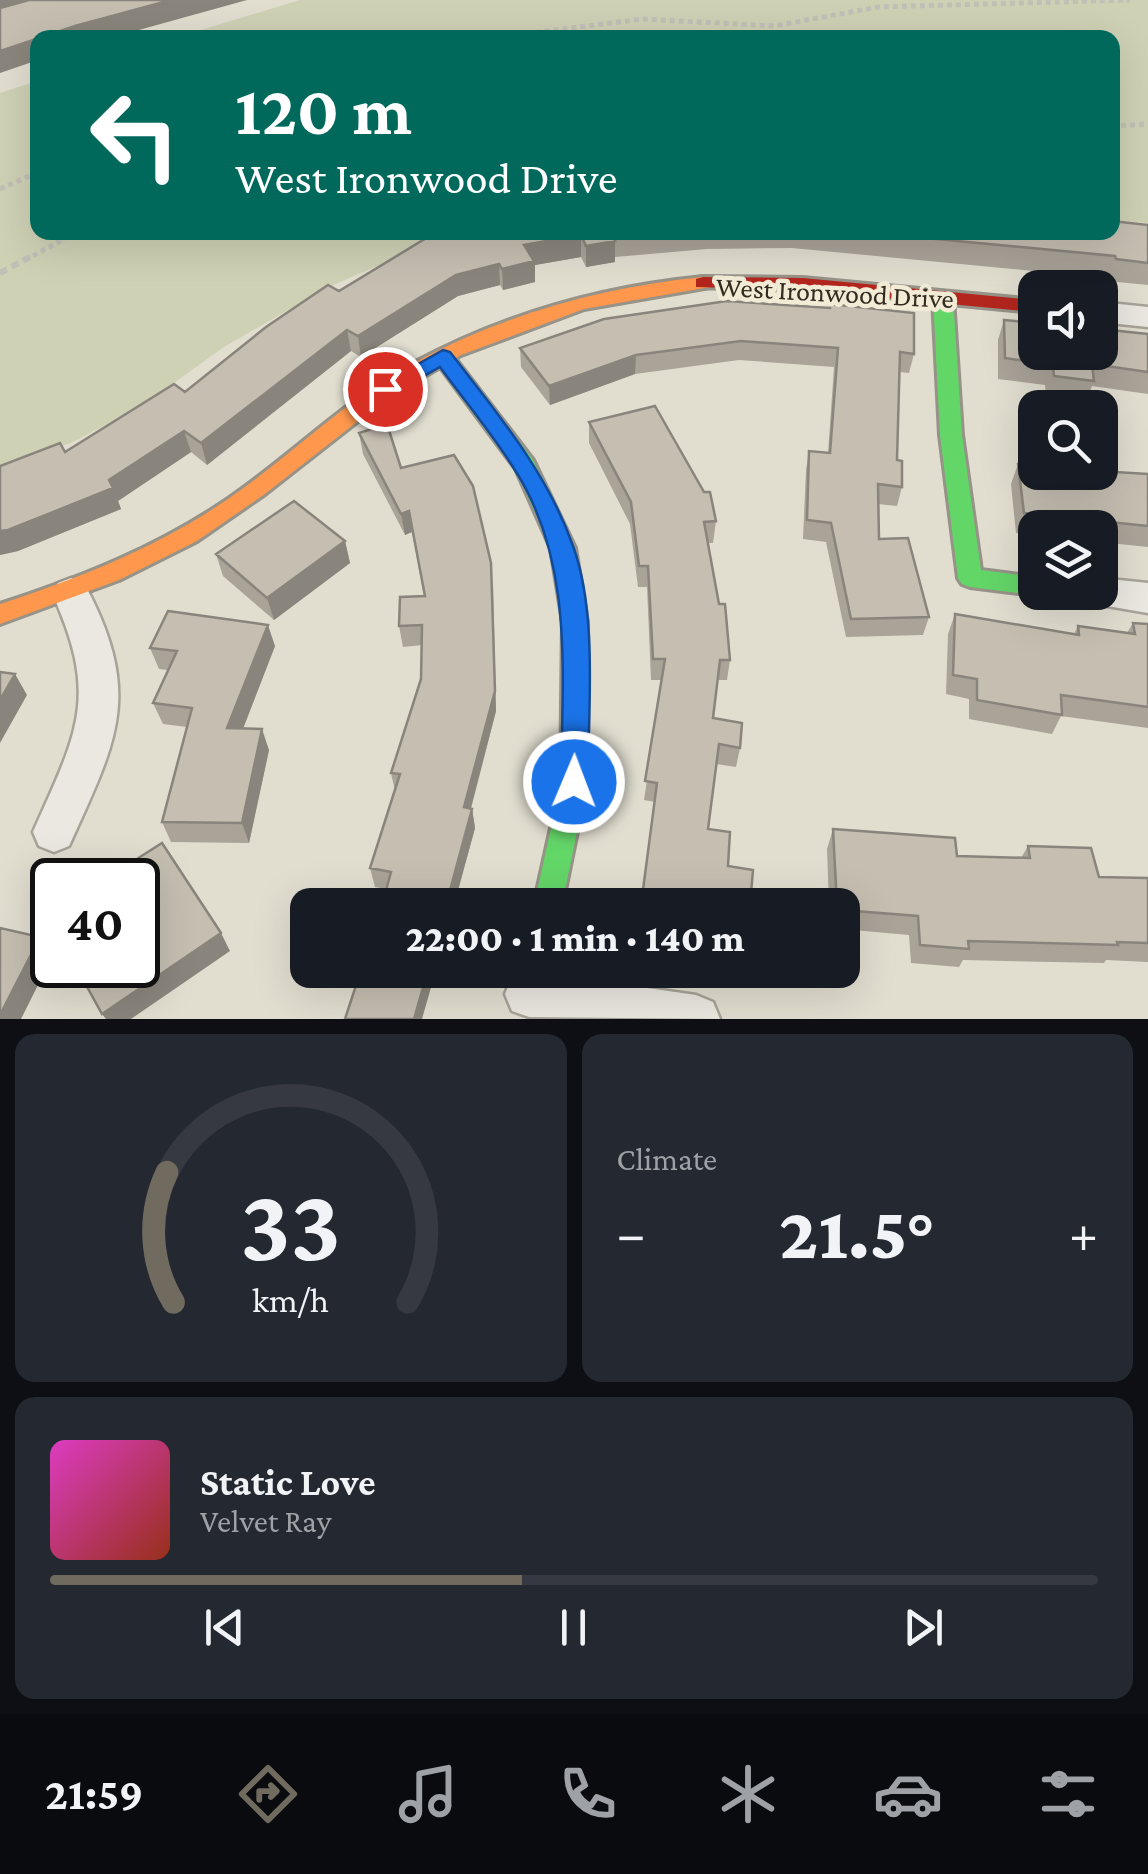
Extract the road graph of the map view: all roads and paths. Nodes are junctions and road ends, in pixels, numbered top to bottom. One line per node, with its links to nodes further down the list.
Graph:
1 (1130, 0): 2 (path)
2 (556, 30)
3 (1148, 124): 4 (path)
4 (1120, 126)
5 (30, 176): 6 (path)
6 (0, 189)
7 (62, 240): 8 (path)
8 (0, 273)
9 (943, 298): 10 (street, West Ironwood Drive); 13 (street, West Ironwood Drive); 14 (street)
10 (1018, 305)
11 (1118, 314): 12 (street)
12 (1148, 317)
13 (443, 357): 15 (street, West Ironwood Drive); 20 (street)
14 (1018, 584)
15 (70, 592): 18 (street, West Ironwood Drive); 19 (street)
16 (1118, 594): 17 (street)
17 (1148, 598)
18 (0, 614)
19 (54, 832)
20 (552, 888)
21 (528, 994): 22 (street)
22 (696, 1019)

